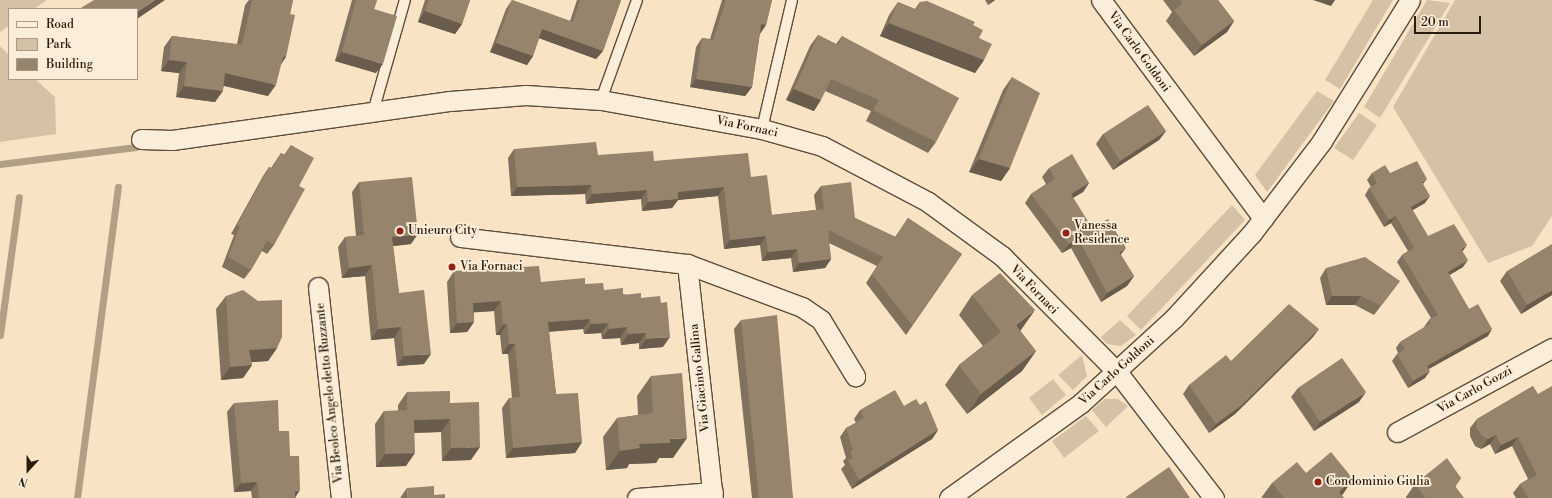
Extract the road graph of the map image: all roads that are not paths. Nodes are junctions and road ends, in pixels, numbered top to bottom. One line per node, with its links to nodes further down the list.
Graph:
1 (405, 0): 7 (lane)
2 (637, 0): 6 (lane)
3 (792, 0): 8 (lane)
4 (1101, 0): 10 (street, Via Carlo Goldoni)
5 (1410, 0): 10 (street, Via Carlo Goldoni)
6 (601, 100): 7 (street, Via Fornaci); 8 (street, Via Fornaci)
7 (373, 112): 9 (street, Via Fornaci)
8 (762, 129): 15 (street, Via Fornaci)
9 (142, 139)
10 (1263, 218): 15 (street, Via Carlo Goldoni)
11 (460, 236): 12 (street)
12 (687, 264): 16 (street); 18 (street, Via Giacinto Gallina)
13 (318, 287): 19 (street, Via Beolco Angelo detto Ruzzante)
14 (1552, 348): 17 (street, Via Carlo Gozzi)
15 (1118, 373): 21 (street, Via Carlo Goldoni); 22 (street, Via Fornaci)
16 (855, 376)
17 (1397, 432)
18 (713, 495): 20 (street, Via Giacinto Gallina)
19 (341, 498)
20 (637, 498)
21 (949, 498)
22 (1214, 498)

